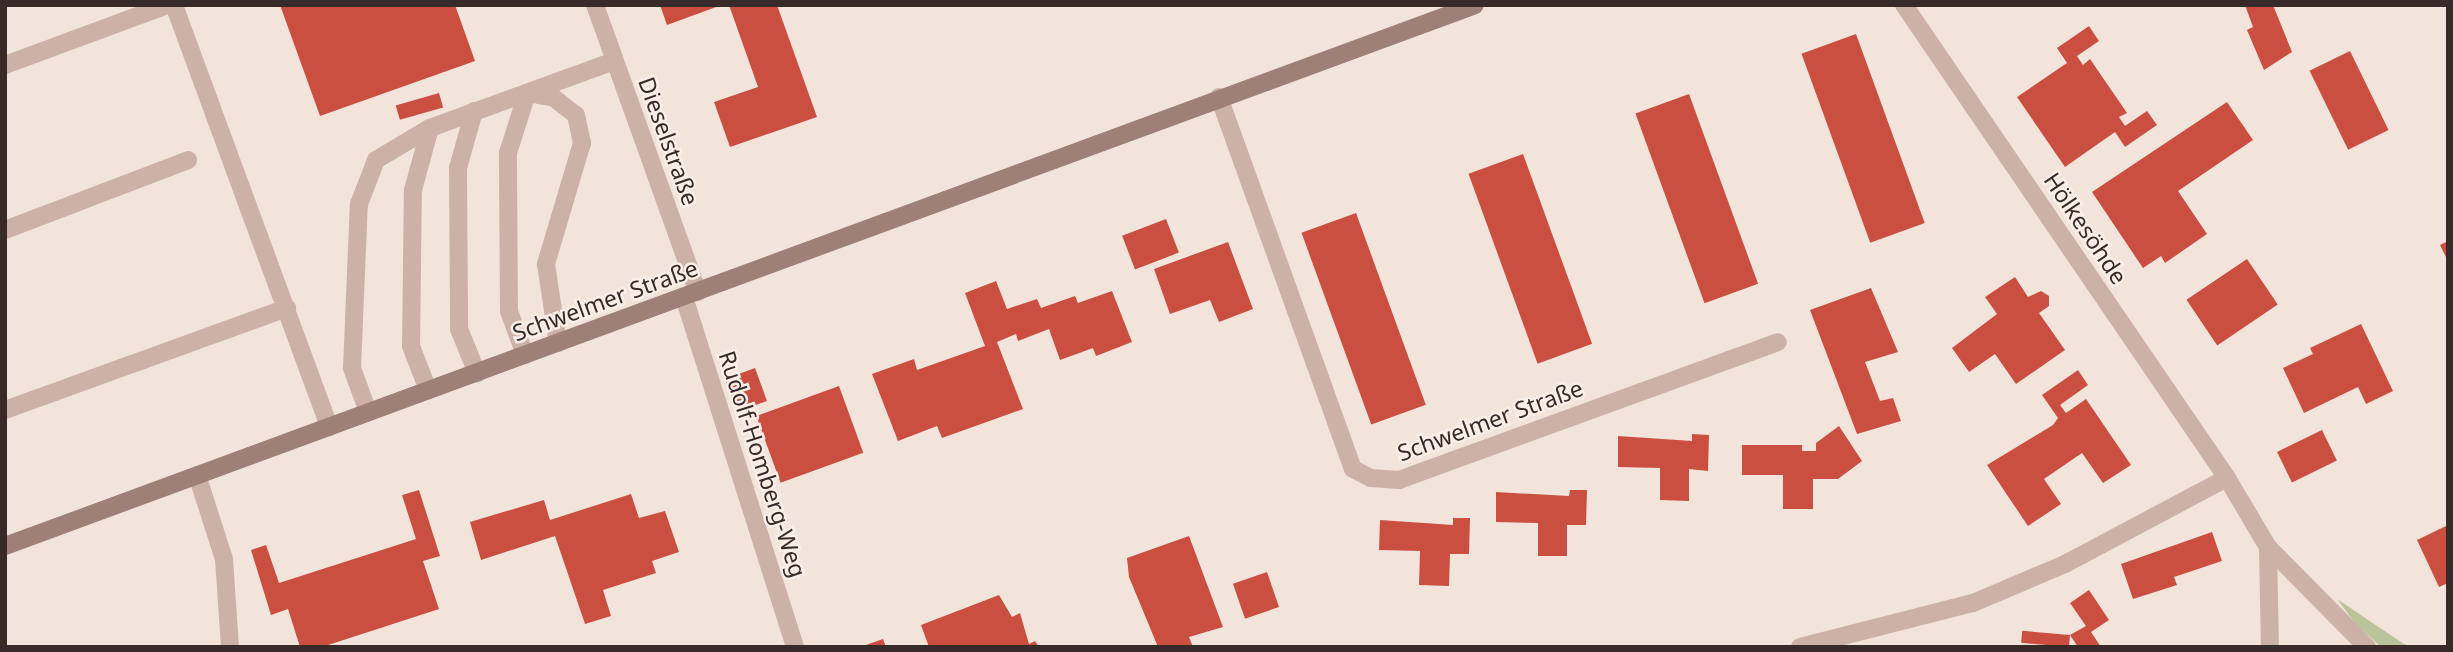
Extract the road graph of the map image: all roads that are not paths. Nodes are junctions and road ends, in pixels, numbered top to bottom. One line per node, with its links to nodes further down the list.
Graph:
1 (166, 5): 7 (street)
2 (174, 5): 15 (street)
3 (595, 5): 6 (street, Dieselstraße)
4 (1475, 5): 9 (main road, Schwelmer Straße)
5 (1904, 5): 25 (street, Hölkesöhde)
6 (614, 61): 8 (street); 14 (street, Dieselstraße)
7 (5, 65)
8 (527, 93): 10 (street); 17 (street); 18 (street)
9 (1219, 97): 14 (main road, Schwelmer Straße); 16 (street, Schwelmer Straße)
10 (474, 111): 11 (street); 19 (street)
11 (430, 128): 20 (street); 22 (street)
12 (188, 160): 13 (street)
13 (5, 230)
14 (691, 294): 17 (main road, Schwelmer Straße); 29 (street, Rudolf-Homberg-Weg)
15 (287, 309): 21 (street); 23 (street)
16 (1779, 342)
17 (558, 343): 18 (main road, Schwelmer Straße)
18 (525, 355): 19 (main road, Schwelmer Straße)
19 (477, 373): 20 (main road, Schwelmer Straße)
20 (428, 390): 22 (main road, Schwelmer Straße)
21 (5, 410)
22 (368, 412): 23 (main road, Schwelmer Straße)
23 (329, 427): 24 (main road, Schwelmer Straße)
24 (197, 475): 26 (main road, Schwelmer Straße); 28 (street)
25 (2227, 478): 27 (street, Hölkesöhde); 30 (street)
26 (5, 546)
27 (2268, 547): 31 (street, Hölkesöhde); 32 (street, Hölkesöhde)
28 (230, 647)
29 (795, 647)
30 (1800, 647)
31 (2270, 647)
32 (2367, 647)

